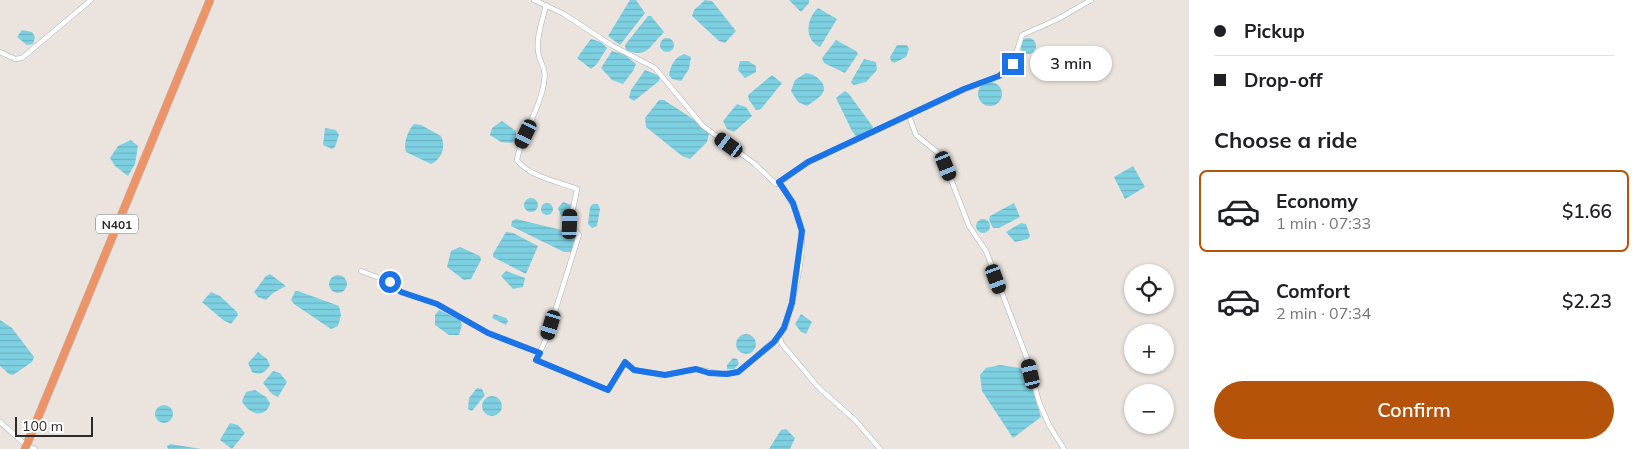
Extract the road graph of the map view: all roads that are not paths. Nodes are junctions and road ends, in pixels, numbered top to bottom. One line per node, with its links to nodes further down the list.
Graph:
1 (90, 0): 6 (street)
2 (210, 0): 13 (highway, N401)
3 (534, 0): 5 (street)
4 (1091, 0): 7 (street)
5 (546, 5): 8 (street); 11 (street)
6 (0, 52)
7 (909, 116): 8 (street); 16 (street)
8 (779, 182): 10 (street)
9 (361, 271): 11 (street)
10 (779, 336): 11 (street); 15 (street)
11 (540, 353)
12 (0, 422): 13 (street)
13 (26, 447): 14 (street)
14 (35, 449)
15 (880, 449)
16 (1064, 449)

